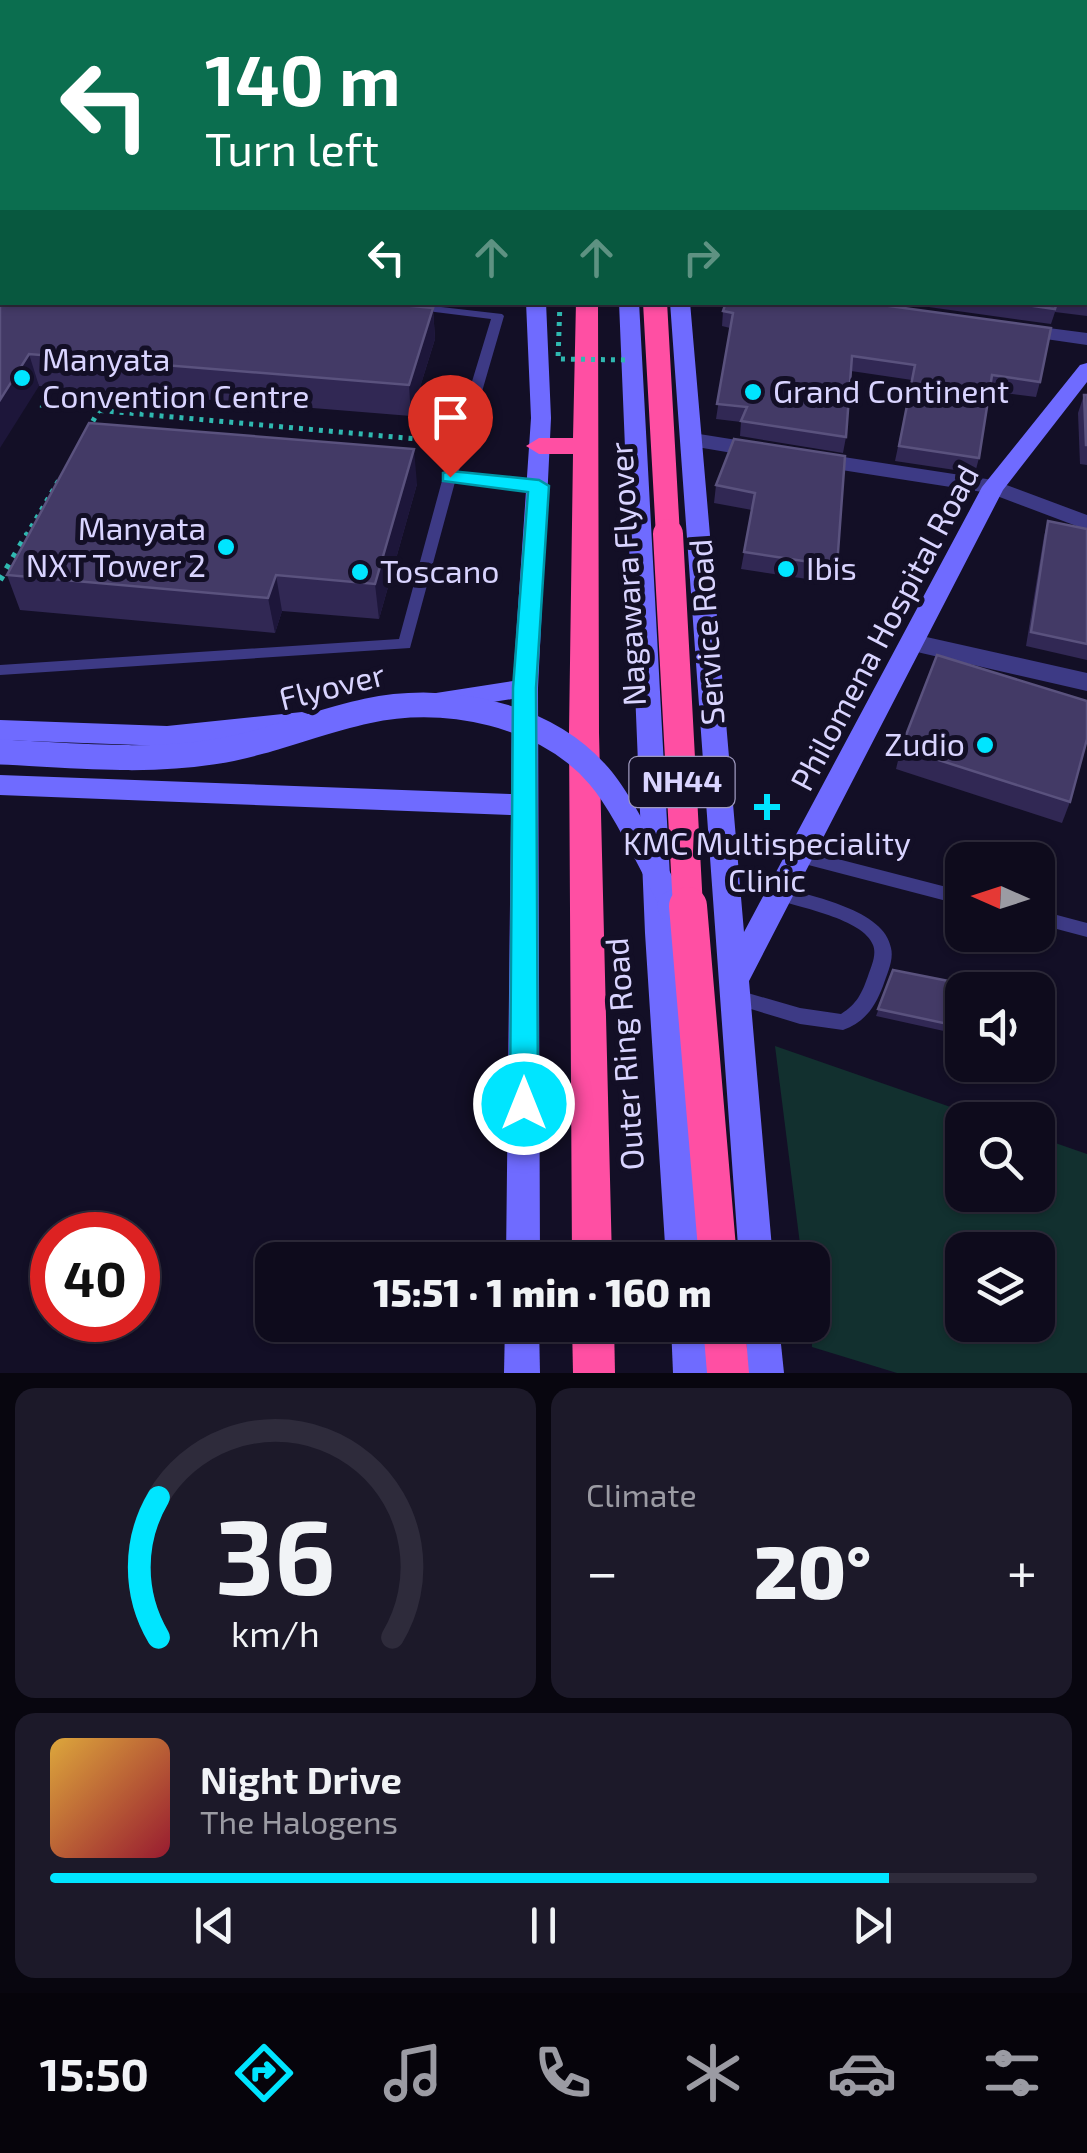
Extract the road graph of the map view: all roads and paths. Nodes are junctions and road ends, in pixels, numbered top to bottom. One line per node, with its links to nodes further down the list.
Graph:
1 (536, 305): 17 (street)
2 (560, 305): 10 (path, bridge)
3 (587, 305): 18 (highway, Outer Ring Road / NH44)
4 (629, 305): 42 (street, Outer Ring Road / NH44)
5 (655, 305): 38 (highway, Nagawara Flyover / NH44, bridge)
6 (680, 305): 14 (street, Service Road)
7 (406, 306): 15 (lane)
8 (990, 326): 9 (street)
9 (1087, 339)
10 (630, 360)
11 (1087, 370): 22 (street, Philomena Hospital Road)
12 (40, 404): 13 (path)
13 (100, 410): 15 (path); 16 (path)
14 (693, 440): 22 (street); 39 (street, Service Road)
15 (460, 442): 19 (lane)
16 (80, 444)
17 (539, 446): 18 (highway); 21 (street)
18 (586, 446): 41 (highway, Outer Ring Road / NH44)
19 (450, 477): 21 (lane); 26 (lane)
20 (60, 478): 24 (path)
21 (539, 486): 28 (street)
22 (993, 487): 23 (street); 25 (street, Philomena Hospital Road)
23 (1087, 523)
24 (0, 580)
25 (912, 643): 27 (street); 33 (street, Philomena Hospital Road)
26 (0, 670)
27 (1087, 682)
28 (525, 688): 29 (street); 32 (street)
29 (0, 730)
30 (0, 752): 38 (street, Flyover, bridge)
31 (0, 785): 32 (street)
32 (526, 806): 40 (street)
33 (800, 856): 34 (street, Philomena Hospital Road); 35 (lane)
34 (780, 894): 39 (street, Philomena Hospital Road); 39 (lane)
35 (945, 894)
36 (1055, 922): 37 (lane)
37 (1087, 930)
38 (690, 936): 43 (highway, Nagawara Flyover / NH44, bridge)
39 (733, 990): 44 (street, Service Road)
40 (523, 1242)
41 (592, 1242)
42 (682, 1242)
43 (716, 1242)
44 (754, 1242)
45 (522, 1342): 50 (street)
46 (593, 1342): 51 (highway)
47 (689, 1342): 52 (street)
48 (725, 1342): 53 (highway)
49 (763, 1342): 54 (street)
50 (522, 1373)
51 (594, 1373)
52 (691, 1373)
53 (728, 1373)
54 (766, 1373)

